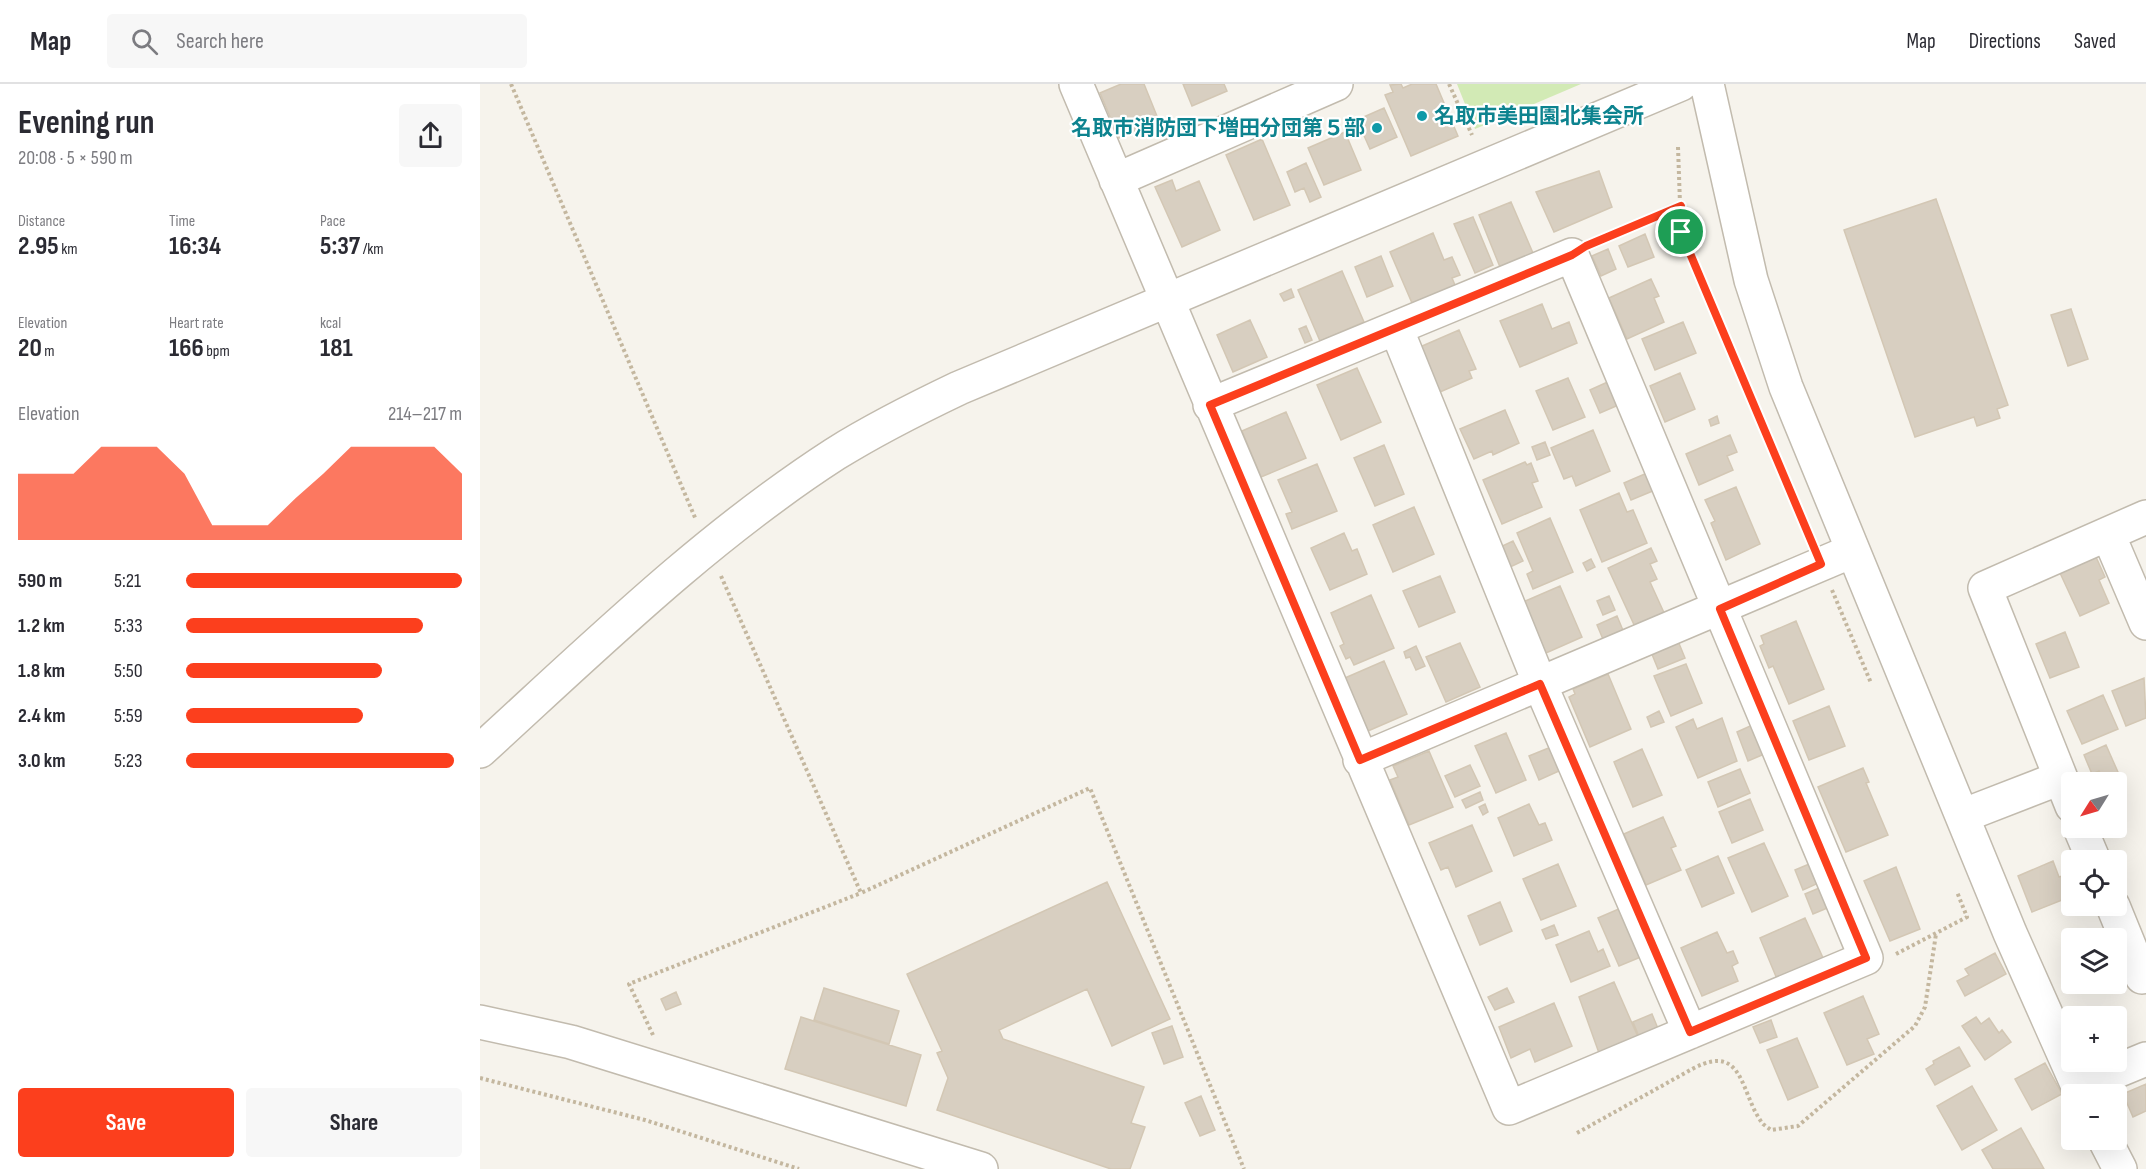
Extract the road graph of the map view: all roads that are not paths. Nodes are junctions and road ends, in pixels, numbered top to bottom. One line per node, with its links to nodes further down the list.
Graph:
1 (1076, 84): 6 (street)
2 (1336, 84): 5 (street)
3 (1681, 84): 7 (street)
4 (1707, 84): 12 (street)
5 (1275, 96): 6 (street)
6 (1116, 180): 7 (street)
7 (1166, 301): 9 (street); 16 (street)
8 (1396, 328): 9 (street); 13 (street); 15 (street)
9 (1210, 405): 17 (street)
10 (2146, 517): 11 (street)
11 (2108, 534): 14 (street); 18 (street)
12 (1852, 551): 13 (street); 20 (street)
13 (1720, 609): 15 (street); 24 (street)
14 (2146, 623)
15 (1540, 684): 17 (street); 24 (street)
16 (480, 751)
17 (1360, 760): 24 (street)
18 (2061, 779)
19 (2061, 793): 20 (street)
20 (1962, 816): 26 (street)
21 (2116, 916): 22 (street)
22 (2146, 975)
23 (480, 1022): 29 (street)
24 (1690, 1032)
25 (2146, 1059): 27 (street)
26 (2077, 1084)
27 (2094, 1084)
28 (2110, 1150): 30 (street)
29 (981, 1169)
30 (2120, 1169)

